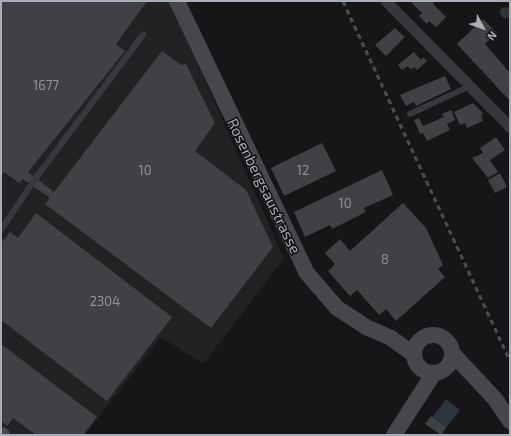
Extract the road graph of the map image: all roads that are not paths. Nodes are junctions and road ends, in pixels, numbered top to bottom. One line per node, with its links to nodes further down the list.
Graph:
1 (177, 1): 8 (street, Rosenbergsaustrasse)
2 (386, 1): 4 (street)
3 (143, 35): 7 (lane)
4 (470, 86): 5 (lane); 6 (street)
5 (410, 114)
6 (510, 127)
7 (1, 230)
8 (391, 338): 9 (street, Rosenbergsaustrasse); 11 (street, Rosenbergsaustrasse)
9 (420, 339): 10 (street); 11 (street)
10 (452, 353): 12 (street); 13 (street)
11 (416, 360): 12 (street); 14 (street)
12 (438, 371): 13 (street); 14 (street)
13 (477, 380): 15 (street)
14 (412, 406): 16 (street)
15 (510, 421)
16 (394, 435)

